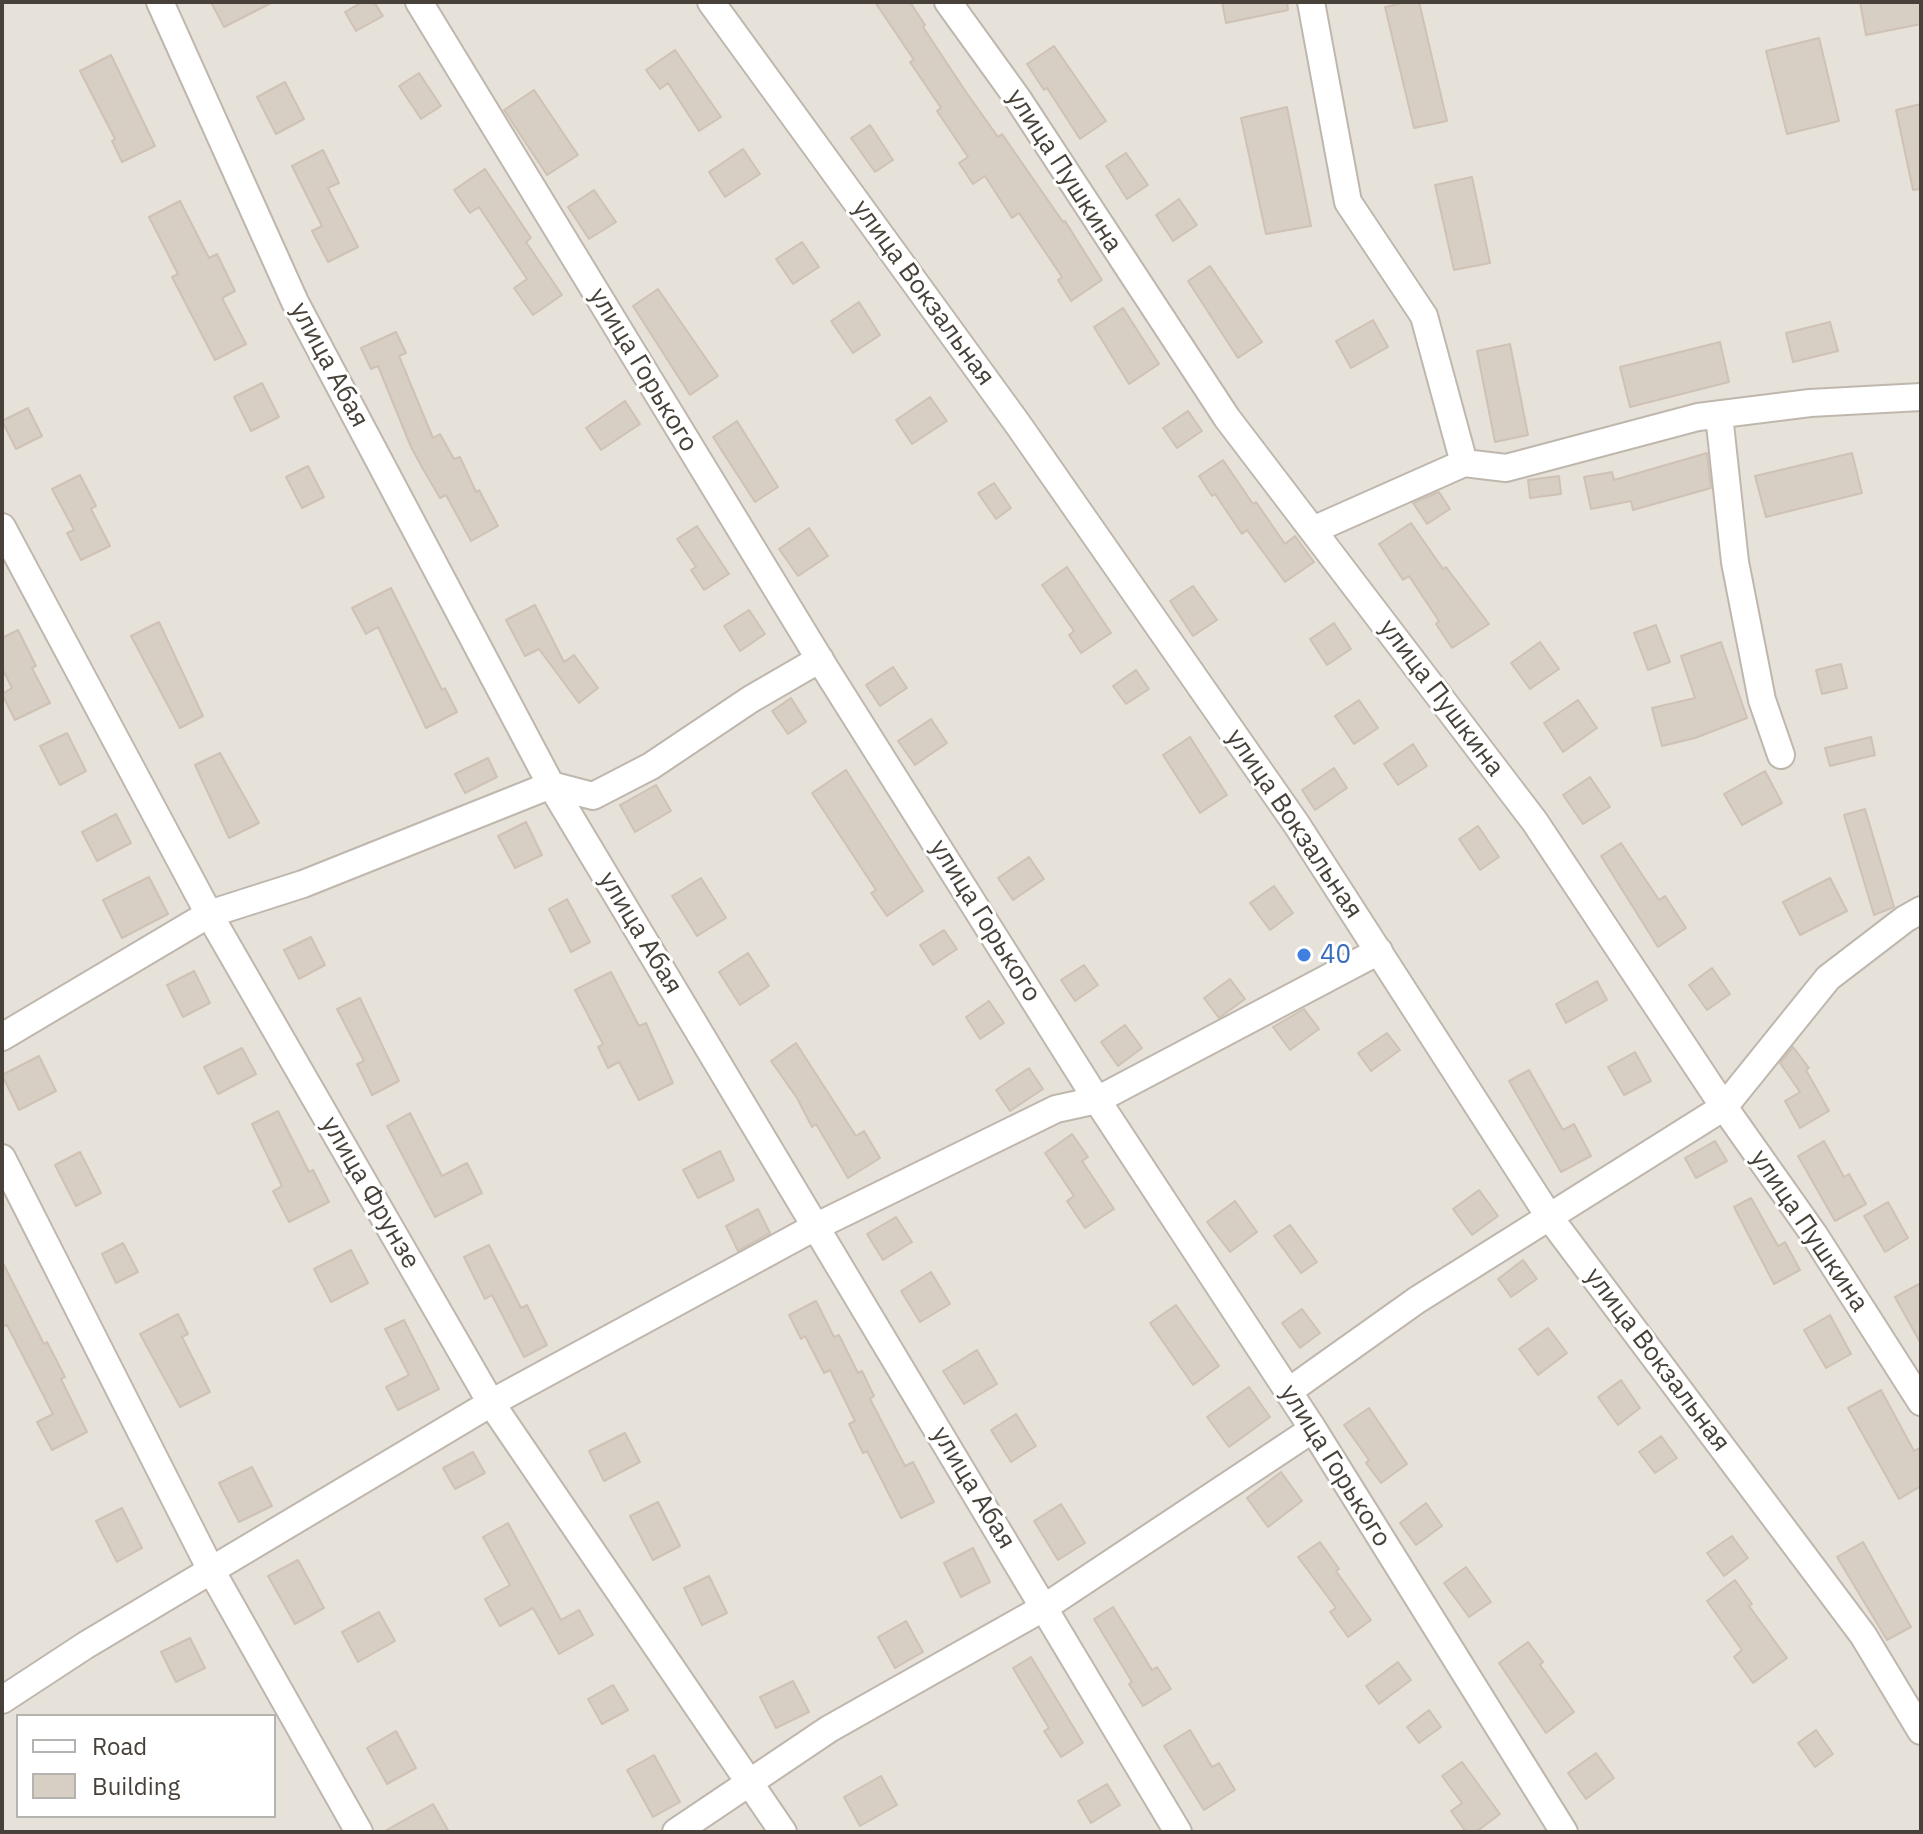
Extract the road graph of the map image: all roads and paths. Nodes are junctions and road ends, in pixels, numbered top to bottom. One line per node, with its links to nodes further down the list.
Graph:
1 (160, 2): 13 (street, улица Абая)
2 (419, 2): 11 (street, улица Горького)
3 (711, 2): 16 (street, улица Вокзальная)
4 (948, 2): 10 (street, улица Пушкина)
5 (1311, 2): 8 (street)
6 (1921, 397): 7 (street)
7 (1719, 415): 8 (street); 12 (street)
8 (1464, 463): 10 (street)
9 (2, 527): 15 (street, улица Фрунзе)
10 (1313, 530): 19 (street, улица Пушкина)
11 (820, 659): 13 (street); 18 (street, улица Горького)
12 (1781, 755)
13 (551, 785): 15 (street); 22 (street, улица Абая)
14 (1921, 910): 19 (street)
15 (209, 914): 17 (street); 25 (street, улица Фрунзе)
16 (1379, 951): 18 (street); 21 (street, улица Вокзальная)
17 (2, 1037)
18 (1097, 1100): 22 (street); 23 (street, улица Горького)
19 (1724, 1107): 21 (street); 24 (street, улица Пушкина)
20 (2, 1158): 27 (street)
21 (1550, 1218): 23 (street); 30 (street, улица Вокзальная)
22 (815, 1227): 25 (street); 28 (street, улица Абая)
23 (1289, 1391): 26 (street, улица Горького)
24 (1921, 1402)
25 (491, 1403): 27 (street); 31 (street, улица Фрунзе)
26 (1313, 1429): 28 (street); 36 (street, улица Горького)
27 (211, 1570): 29 (street); 32 (street)
28 (1045, 1607): 31 (street); 35 (street, улица Абая)
29 (2, 1700)
30 (1921, 1731)
31 (750, 1784): 33 (street); 34 (street, улица Фрунзе)
32 (359, 1832)
33 (676, 1832)
34 (783, 1832)
35 (1178, 1832)
36 (1564, 1832)

